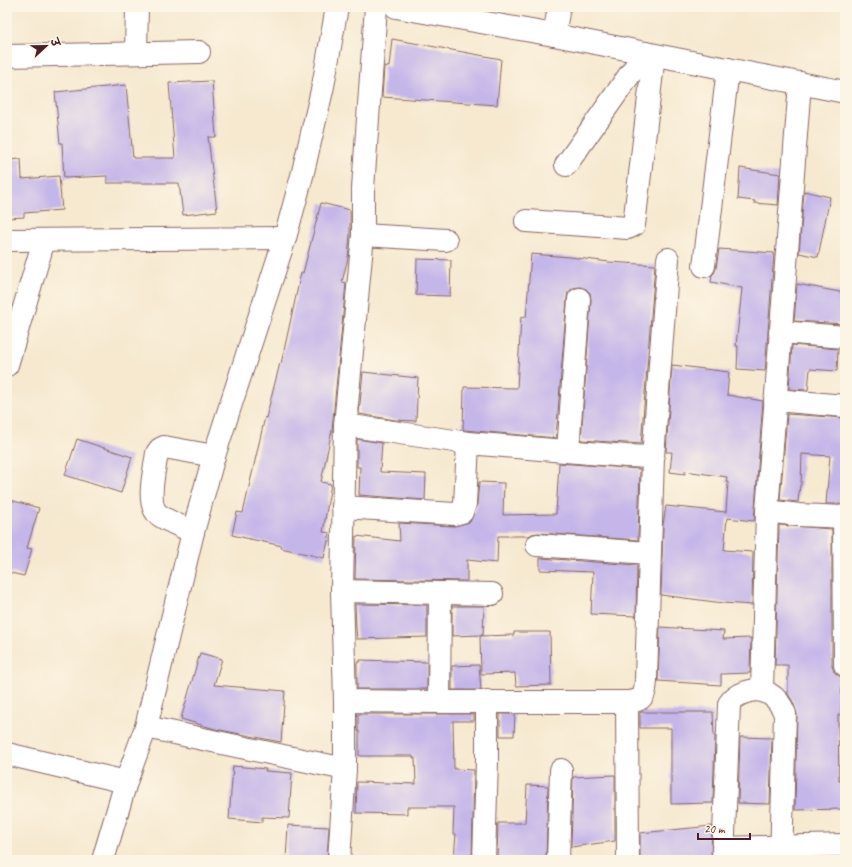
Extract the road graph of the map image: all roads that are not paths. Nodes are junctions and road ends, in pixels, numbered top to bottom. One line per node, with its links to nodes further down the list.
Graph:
1 (137, 7): 7 (street)
2 (337, 7): 17 (street)
3 (376, 7): 16 (street)
4 (396, 7): 6 (street)
5 (559, 7): 6 (street)
6 (554, 35): 9 (street)
7 (136, 52): 8 (street); 10 (street)
8 (199, 52)
9 (650, 54): 11 (street); 14 (street); 15 (street)
10 (7, 56)
11 (728, 70): 12 (street); 22 (street)
12 (800, 83): 13 (street); 24 (street)
13 (845, 92)
14 (566, 165)
15 (526, 221)
16 (363, 236): 20 (street); 29 (street)
17 (285, 238): 19 (street); 32 (street)
18 (7, 240): 19 (street)
19 (44, 240): 26 (street)
20 (446, 240)
21 (668, 259): 33 (street)
22 (704, 266)
23 (579, 299): 31 (street)
24 (780, 332): 25 (street); 27 (street)
25 (845, 337)
26 (7, 365)
27 (775, 400): 28 (street); 35 (street)
28 (845, 406)
29 (345, 425): 30 (street); 34 (street)
30 (468, 443): 31 (street); 34 (street)
31 (568, 451): 33 (street)
32 (214, 456): 37 (street); 37 (street)
33 (653, 457): 39 (street)
34 (343, 507): 40 (street)
35 (767, 511): 36 (street); 44 (street)
36 (844, 517): 43 (street)
37 (193, 532): 49 (street)
38 (537, 545): 39 (street)
39 (649, 553): 48 (street)
40 (342, 591): 41 (street); 45 (street)
41 (440, 593): 42 (street); 47 (street)
42 (492, 594)
43 (845, 665)
44 (762, 690): 55 (street); 56 (street)
45 (345, 701): 47 (street); 51 (street)
46 (487, 701): 47 (street); 48 (street); 59 (street)
47 (440, 702)
48 (627, 702): 61 (street)
49 (146, 728): 51 (street); 53 (street)
50 (7, 754): 53 (street)
51 (345, 769): 58 (street)
52 (561, 770): 60 (street)
53 (126, 782): 57 (street)
54 (845, 845): 56 (street)
55 (723, 854): 56 (street)
56 (781, 854)
57 (103, 860)
58 (339, 860)
59 (484, 860)
60 (558, 860)
61 (628, 860)

